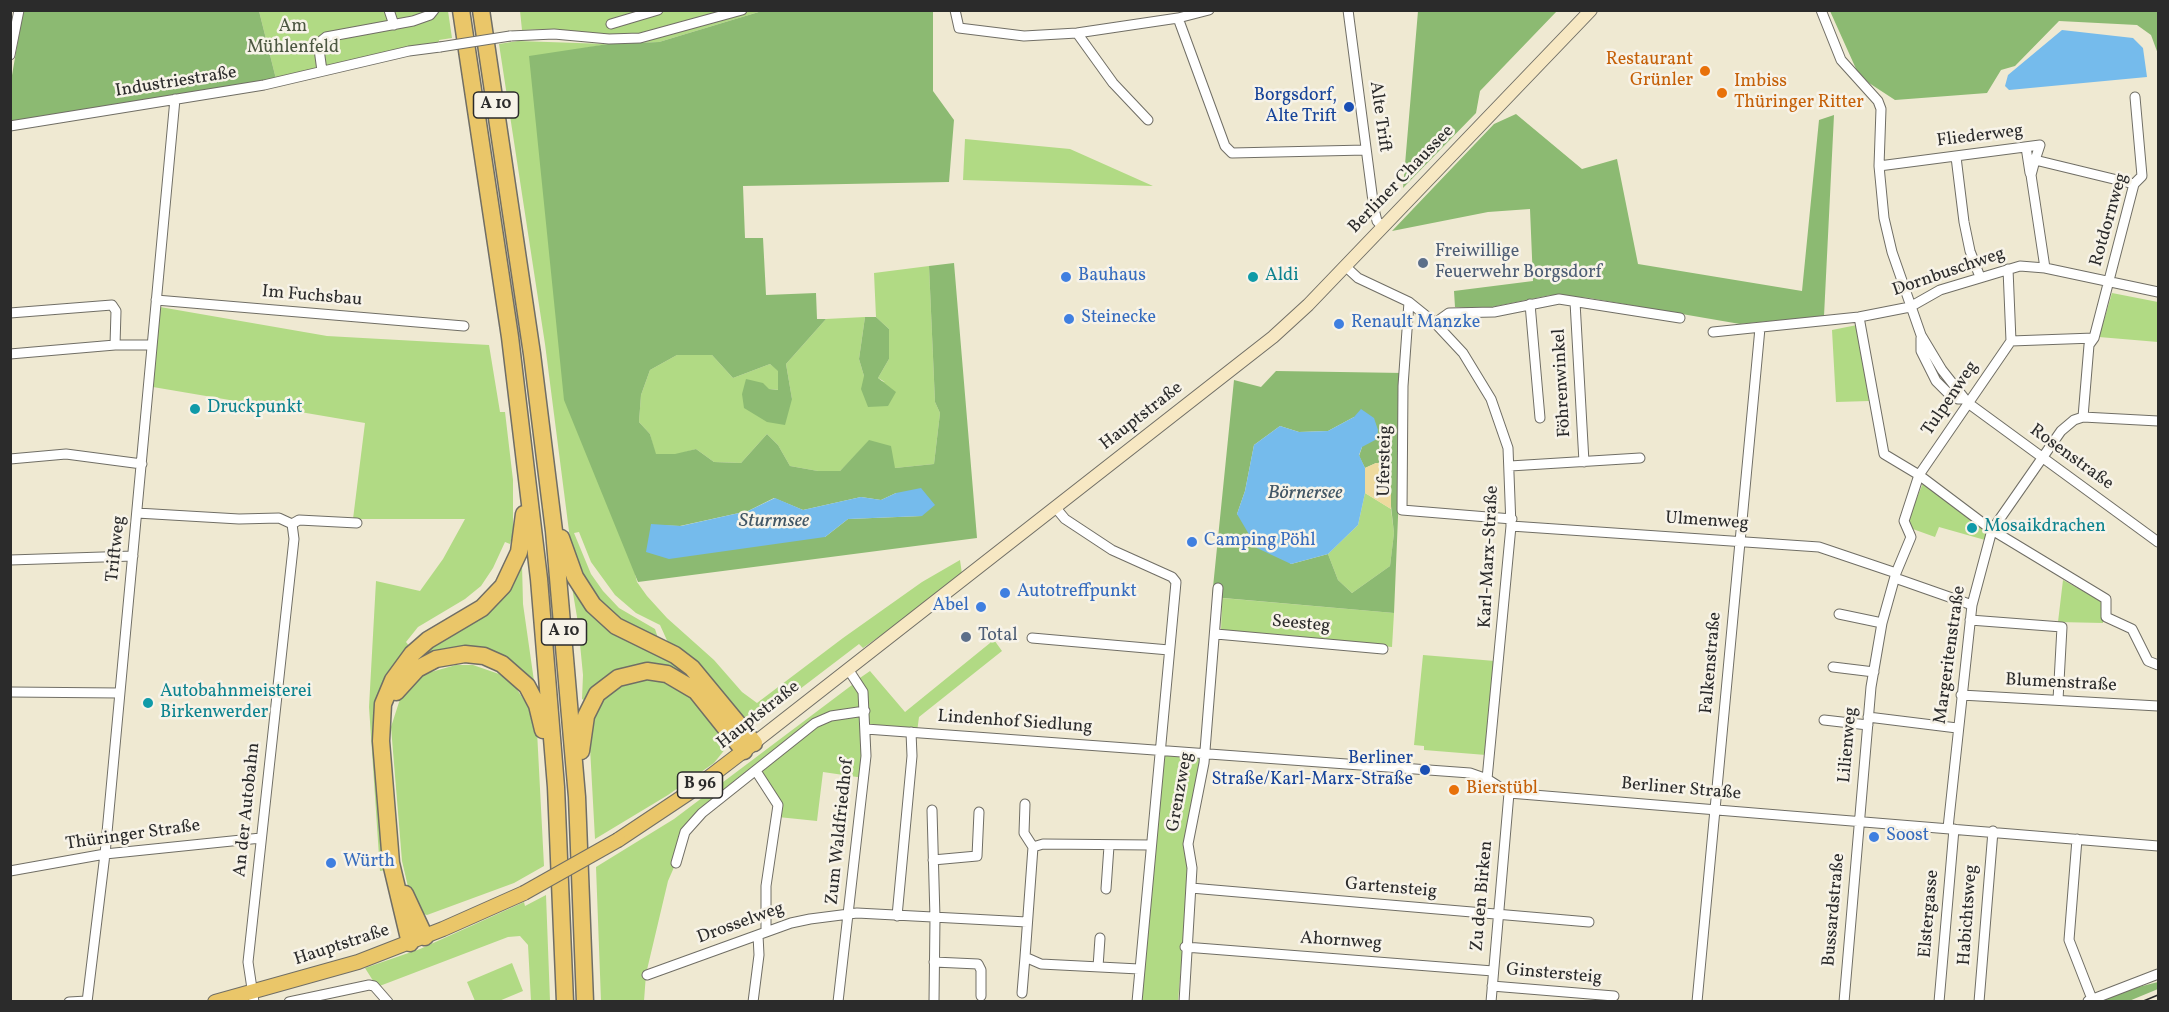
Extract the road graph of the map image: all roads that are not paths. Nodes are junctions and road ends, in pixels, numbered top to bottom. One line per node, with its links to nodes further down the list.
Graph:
1 (18, 10): 17 (street)
2 (389, 10): 16 (street)
3 (434, 10): 16 (street)
4 (461, 10): 64 (highway, A 10)
5 (481, 10): 68 (highway, A 10)
6 (658, 10): 15 (street)
7 (742, 10): 13 (street, Industriestraße)
8 (955, 10): 18 (street)
9 (1209, 10): 14 (street)
10 (1348, 10): 26 (street, Alte Trift)
11 (1591, 10): 32 (main road, Berliner Chaussee)
12 (1821, 10): 29 (street, Rosenstraße)
13 (713, 14): 20 (street, Industriestraße, bridge)
14 (1178, 18): 18 (street); 26 (street)
15 (611, 24)
16 (393, 25): 20 (street)
17 (12, 32): 19 (street)
18 (1077, 33): 23 (street)
19 (10, 55)
20 (322, 71): 22 (street, Industriestraße)
21 (2135, 97): 31 (street, Rotdornweg)
22 (175, 99): 24 (street, Industriestraße); 39 (street, Triftweg)
23 (1148, 120)
24 (10, 126)
25 (2026, 147): 27 (street, Fliederweg); 28 (street, Fliederweg); 30 (street)
26 (1366, 150): 32 (street, Alte Trift)
27 (1956, 157): 29 (street, Fliederweg); 36 (street)
28 (2035, 160): 30 (street); 31 (street, Fliederweg)
29 (1879, 166): 43 (street, Rosenstraße)
30 (2031, 175): 34 (street)
31 (2134, 184): 37 (street, Rotdornweg)
32 (1382, 226): 33 (main road, Berliner Chaussee)
33 (1345, 266): 40 (street, Karl-Marx-Straße); 56 (main road, Berliner Chaussee)
34 (2045, 268): 35 (street, Dornbuschweg); 37 (street, Dornbuschweg)
35 (2008, 269): 36 (street, Dornbuschweg); 52 (street)
36 (1980, 277): 43 (street, Dornbuschweg)
37 (2109, 280): 38 (street, Dornbuschweg); 51 (street, Rotdornweg)
38 (2158, 292)
39 (156, 300): 48 (street, Im Fuchsbau); 54 (street, Triftweg)
40 (1409, 302): 47 (street, Karl-Marx-Straße); 73 (street, Ufersteig)
41 (1575, 302): 42 (street); 46 (street); 65 (street, Föhrenwinkel)
42 (1530, 304): 47 (street); 59 (street)
43 (1910, 307): 45 (street, Dornbuschweg); 57 (street, Rosenstraße)
44 (10, 313): 53 (street)
45 (1859, 317): 49 (street, Dornbuschweg); 69 (street)
46 (1680, 318)
47 (1435, 323): 67 (street, Karl-Marx-Straße)
48 (464, 326)
49 (1760, 328): 50 (street, Dornbuschweg); 76 (street, Falkenstraße)
50 (1713, 332)
51 (2094, 338): 52 (street); 58 (street, Rotdornweg)
52 (2011, 341): 57 (street, Tulpenweg)
53 (115, 345): 54 (street); 55 (street)
54 (152, 345): 66 (street, Triftweg)
55 (10, 354)
56 (1233, 368): 70 (main road, Hauptstraße)
57 (1966, 401): 61 (street, Rosenstraße); 69 (street, Tulpenweg)
58 (2083, 417): 60 (street); 61 (street, Margeritenstraße)
59 (1540, 418)
60 (2158, 421)
61 (2044, 457): 75 (street, Margeritenstraße); 77 (street, Rosenstraße)
62 (1640, 458): 65 (street, Föhrenwinkel)
63 (10, 459): 66 (street)
64 (525, 459): 110 (highway, A 10); 141 (highway)
65 (1584, 462): 67 (street, Föhrenwinkel)
66 (142, 464): 71 (street, Triftweg)
67 (1510, 466): 73 (street, Karl-Marx-Straße)
68 (546, 467): 105 (highway); 112 (highway, A 10)
69 (1919, 475): 75 (street); 80 (street, Lilienweg)
70 (1055, 507): 89 (street); 92 (main road, Hauptstraße)
71 (137, 513): 74 (street); 78 (street, Triftweg)
72 (357, 523): 74 (street)
73 (1512, 523): 76 (street, Ulmenweg); 109 (street, Karl-Marx-Straße)
74 (292, 524): 120 (street, An der Autobahn)
75 (1992, 530): 82 (street, Margeritenstraße); 90 (street)
76 (1740, 540): 80 (street, Ulmenweg); 114 (street, Falkenstraße)
77 (2158, 542)
78 (133, 556): 79 (street); 95 (street, Triftweg)
79 (10, 560)
80 (1896, 576): 82 (street, Ulmenweg); 85 (street, Lilienweg)
81 (1218, 588): 86 (street, Grenzweg)
82 (1971, 604): 84 (street, Margeritenstraße)
83 (1839, 614): 85 (street)
84 (1970, 620): 96 (street, Margeritenstraße); 97 (street)
85 (1882, 623): 93 (street, Lilienweg)
86 (1216, 634): 88 (street, Seesteg); 107 (street, Grenzweg)
87 (1032, 638): 89 (street)
88 (1383, 649)
89 (1169, 650): 106 (street)
90 (2158, 665)
91 (1833, 667): 93 (street)
92 (848, 669): 99 (street, Zum Waldfriedhof); 105 (main road, Hauptstraße)
93 (1874, 672): 101 (street, Lilienweg)
94 (10, 692): 95 (street)
95 (119, 693): 126 (street, Triftweg)
96 (1961, 695): 97 (street, Blumenstraße); 102 (street, Margeritenstraße)
97 (2058, 700): 98 (street, Blumenstraße)
98 (2158, 706)
99 (865, 711): 103 (street, Zum Waldfriedhof); 108 (street)
100 (1824, 720): 101 (street)
101 (1868, 721): 102 (street); 117 (street, Lilienweg)
102 (1957, 728): 118 (street, Margeritenstraße)
103 (866, 729): 104 (street, Lindenhof Siedlung); 132 (street, Zum Waldfriedhof)
104 (911, 732): 106 (street, Lindenhof Siedlung); 134 (street)
105 (749, 747): 112 (highway); 139 (main road, Hauptstraße / B 96, bridge)
106 (1161, 752): 107 (street, Lindenhof Siedlung); 122 (street, Grenzweg)
107 (1205, 753): 109 (street, Berliner Straße); 130 (street, Grenzweg)
108 (756, 771): 128 (street); 138 (street)
109 (1487, 779): 111 (street, Berliner Straße)
110 (556, 787): 139 (highway); 161 (highway, A 10)
111 (1509, 793): 114 (street, Berliner Straße); 133 (street, Zu den Birken)
112 (577, 797): 162 (highway, A 10)
113 (1025, 804): 125 (street)
114 (1715, 809): 117 (street, Berliner Straße); 169 (street, Falkenstraße)
115 (932, 810): 127 (street)
116 (979, 812): 127 (street)
117 (1859, 821): 118 (street, Berliner Straße); 170 (street, Bussardstraße)
118 (1951, 828): 119 (street, Berliner Straße); 171 (street, Elstergasse)
119 (1993, 831): 121 (street, Berliner Straße); 172 (street, Habichtsweg)
120 (261, 838): 126 (street, Thüringer Straße); 154 (street, An der Autobahn)
121 (2077, 840): 124 (street, Berliner Straße); 155 (street)
122 (1151, 845): 123 (street); 146 (street, Grenzweg)
123 (1109, 846): 125 (street); 131 (street)
124 (2158, 846)
125 (1033, 847): 136 (street)
126 (105, 854): 129 (street, Thüringer Straße); 156 (street, Triftweg)
127 (933, 860): 135 (street)
128 (676, 863)
129 (10, 871)
130 (1191, 888): 133 (street, Gartensteig); 142 (street, Grenzweg)
131 (1106, 889)
132 (849, 914): 134 (street, Drosselweg); 138 (street, Drosselweg); 164 (street, Zum Waldfriedhof)
133 (1498, 914): 137 (street, Gartensteig); 147 (street, Zu den Birken)
134 (897, 916): 135 (street, Drosselweg)
135 (935, 918): 136 (street, Drosselweg); 144 (street)
136 (1027, 922): 143 (street)
137 (1589, 922)
138 (762, 933): 149 (street, Drosselweg); 163 (street)
139 (425, 937): 141 (main road, Hauptstraße / B 96)
140 (1100, 938): 145 (street)
141 (410, 943): 154 (main road, Hauptstraße / B 96)
142 (1185, 946): 147 (street, Ahornweg); 167 (street, Grenzweg)
143 (1025, 957): 145 (street); 151 (street)
144 (934, 962): 152 (street); 165 (street)
145 (1098, 967): 146 (street)
146 (1139, 969): 166 (street, Grenzweg)
147 (1493, 971): 150 (street, Zu den Birken)
148 (2158, 974): 155 (street)
149 (647, 975)
150 (1492, 986): 153 (street, Ginstersteig); 168 (street, Zu den Birken)
151 (1022, 993)
152 (981, 996)
153 (1614, 996)
154 (253, 997): 158 (main road, Hauptstraße / B 96)
155 (2090, 1000)
156 (87, 1001): 157 (street)
157 (69, 1002)
158 (215, 1002)
159 (289, 1002): 160 (street)
160 (388, 1002)
161 (565, 1002)
162 (585, 1002)
163 (753, 1002)
164 (838, 1002)
165 (933, 1002)
166 (1137, 1002)
167 (1184, 1002)
168 (1491, 1002)
169 (1697, 1002)
170 (1844, 1002)
171 (1940, 1002)
172 (1979, 1002)

